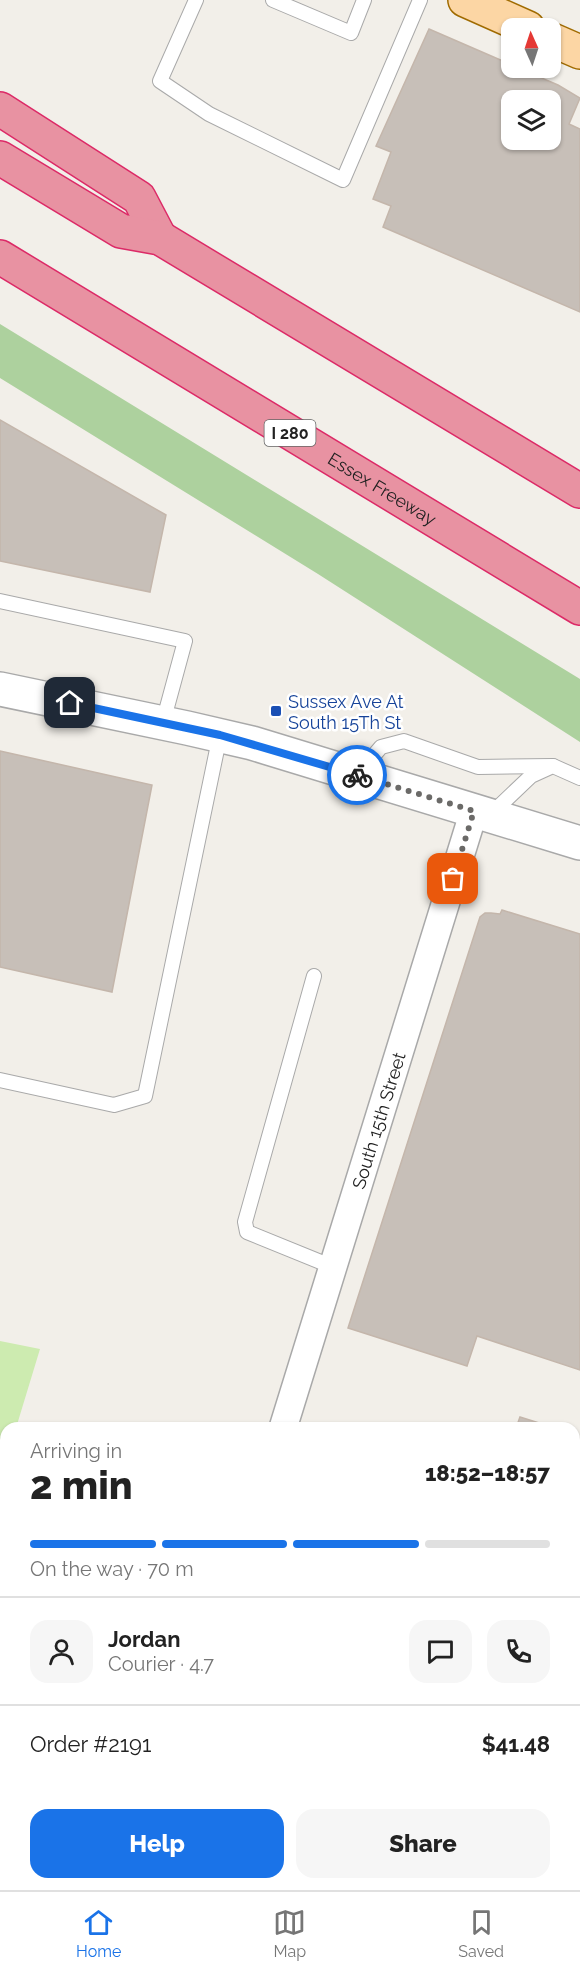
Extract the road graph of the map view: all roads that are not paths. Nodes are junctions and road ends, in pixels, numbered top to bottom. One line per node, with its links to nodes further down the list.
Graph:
1 (196, 0): 4 (lane)
2 (273, 0): 3 (lane)
3 (364, 0)
4 (420, 0)
5 (465, 0): 6 (main road)
6 (506, 18)
7 (561, 44): 8 (main road)
8 (580, 52)
9 (0, 109): 11 (highway)
10 (0, 158): 11 (highway)
11 (160, 238): 13 (highway)
12 (0, 257): 15 (highway, Essex Freeway / I 280)
13 (580, 491)
14 (0, 601): 17 (lane)
15 (580, 608)
16 (0, 689): 17 (street)
17 (163, 723): 18 (street)
18 (220, 735): 20 (street); 25 (lane)
19 (553, 766): 20 (lane); 21 (lane); 22 (lane)
20 (357, 775): 22 (street)
21 (580, 778)
22 (482, 813): 23 (street); 26 (street, South 15th Street)
23 (580, 843)
24 (314, 976): 26 (lane)
25 (0, 1080)
26 (333, 1267): 27 (street, South 15th Street)
27 (285, 1422)

